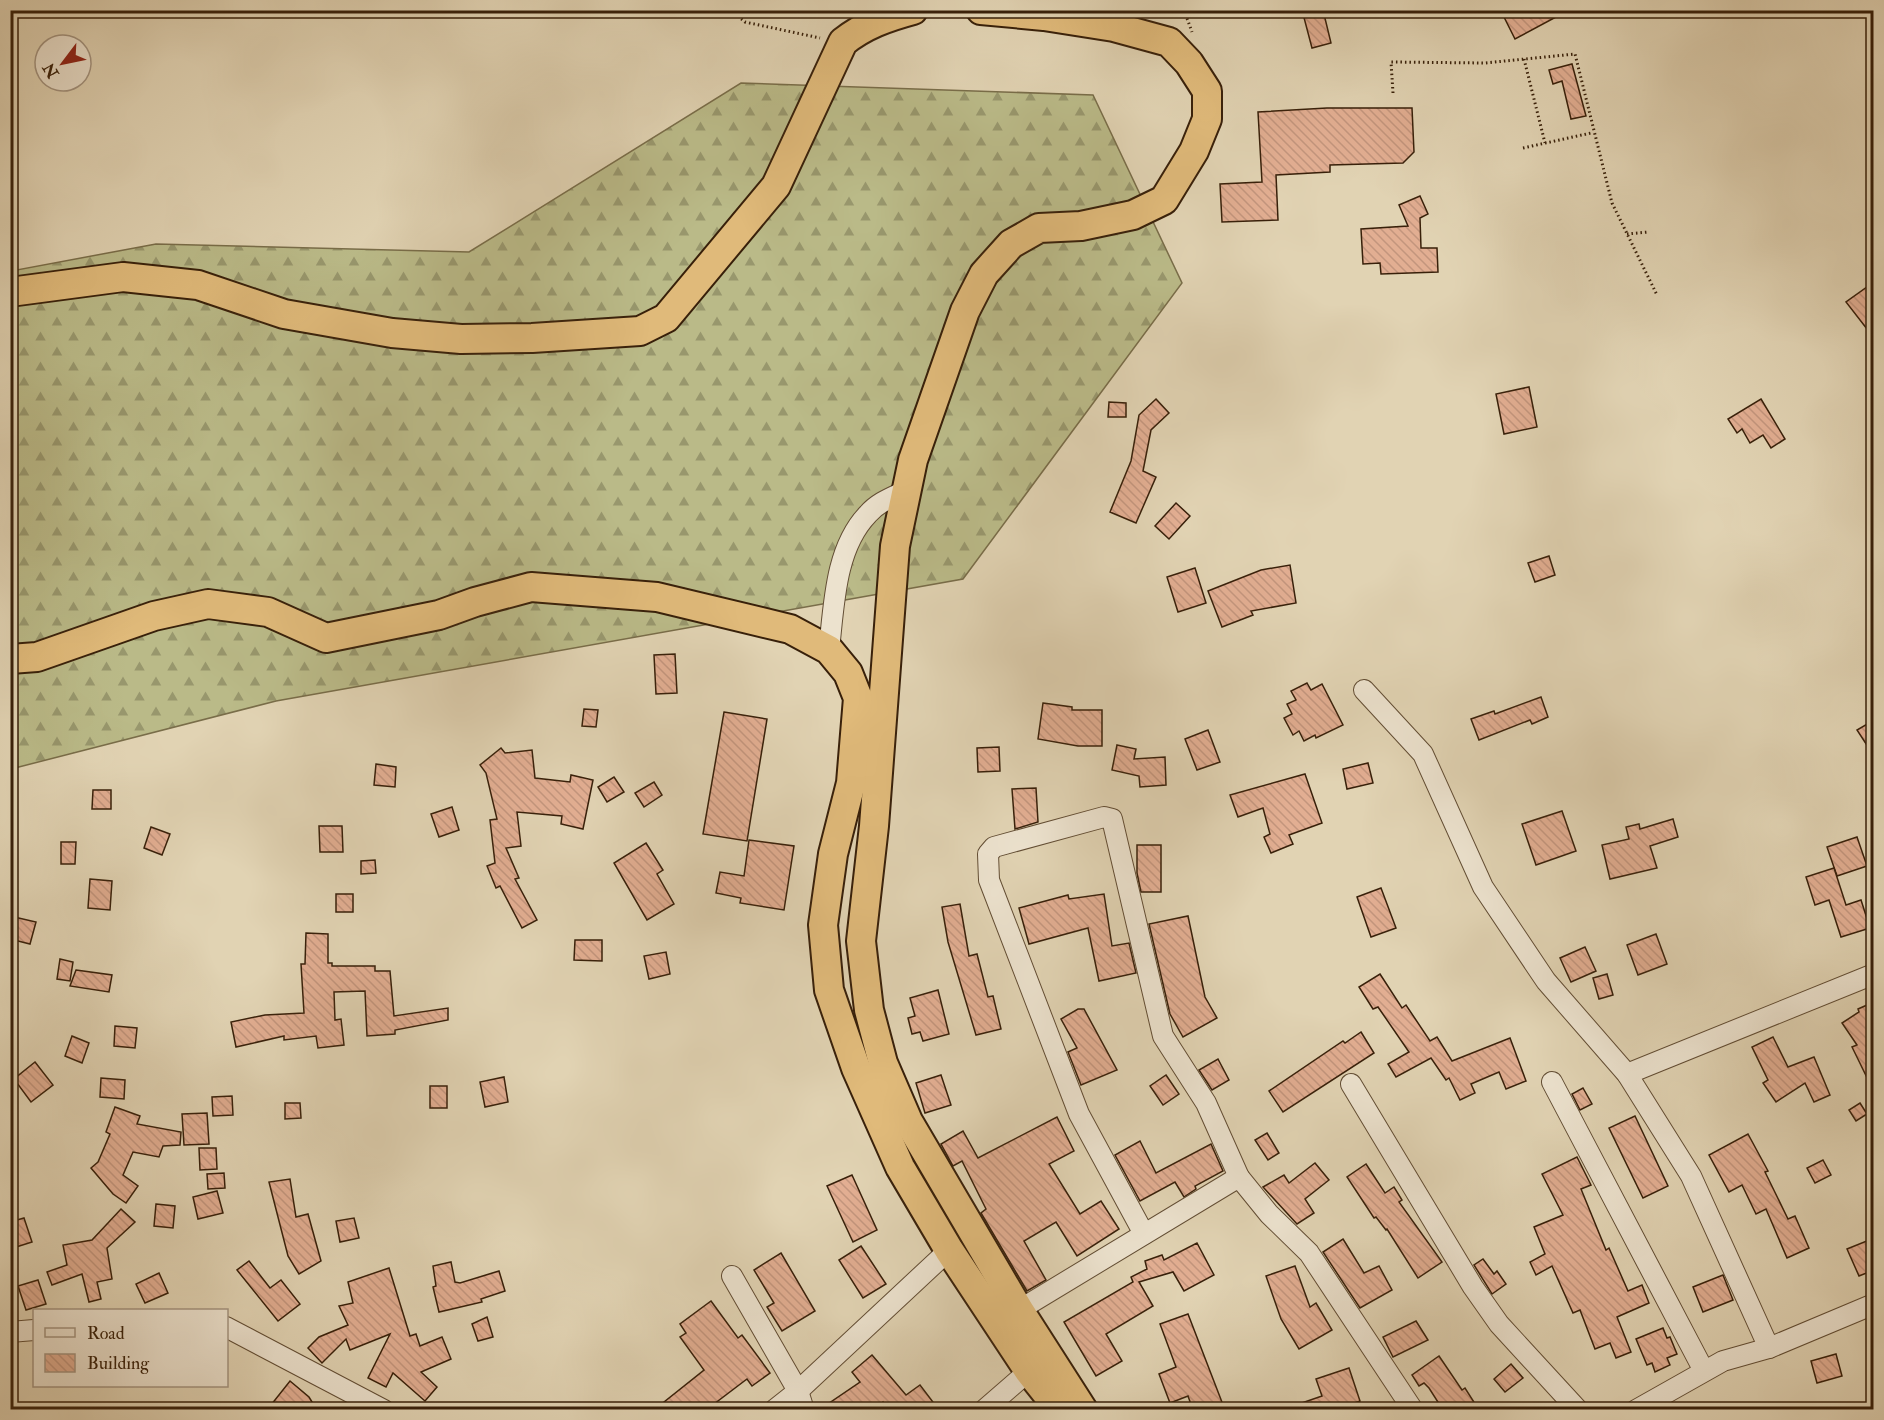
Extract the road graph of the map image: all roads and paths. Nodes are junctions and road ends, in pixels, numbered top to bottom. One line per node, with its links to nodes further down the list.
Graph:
1 (731, 10): 4 (path)
2 (912, 10): 4 (highway)
3 (981, 10): 14 (highway)
4 (843, 42): 12 (highway)
5 (1524, 59): 6 (path); 8 (path); 11 (path)
6 (1393, 93)
7 (1591, 133): 8 (path)
8 (1545, 143): 9 (path)
9 (1523, 148)
10 (1648, 232): 11 (path)
11 (1627, 234): 13 (path)
12 (10, 292)
13 (1657, 295)
14 (907, 490): 15 (street); 27 (highway)
15 (829, 650): 16 (highway); 24 (highway)
16 (10, 659)
17 (1364, 690): 19 (street)
18 (1874, 974): 19 (street)
19 (1627, 1074): 31 (street)
20 (1552, 1082): 33 (street)
21 (1351, 1084): 41 (street)
22 (1239, 1177): 23 (street); 23 (street); 40 (street)
23 (1144, 1234): 27 (street)
24 (949, 1250): 32 (highway); 34 (street)
25 (732, 1276): 34 (street)
26 (1874, 1304): 31 (street)
27 (1019, 1310): 39 (highway)
28 (228, 1328): 35 (street)
29 (33, 1330): 30 (street)
30 (10, 1332)
31 (1769, 1348): 33 (street)
32 (1029, 1371): 37 (street); 38 (highway)
33 (1704, 1371): 42 (street)
34 (801, 1400): 36 (street)
35 (384, 1410)
36 (774, 1410)
37 (984, 1410)
38 (1060, 1410)
39 (1083, 1410)
40 (1413, 1410)
41 (1578, 1410)
42 (1636, 1410)

